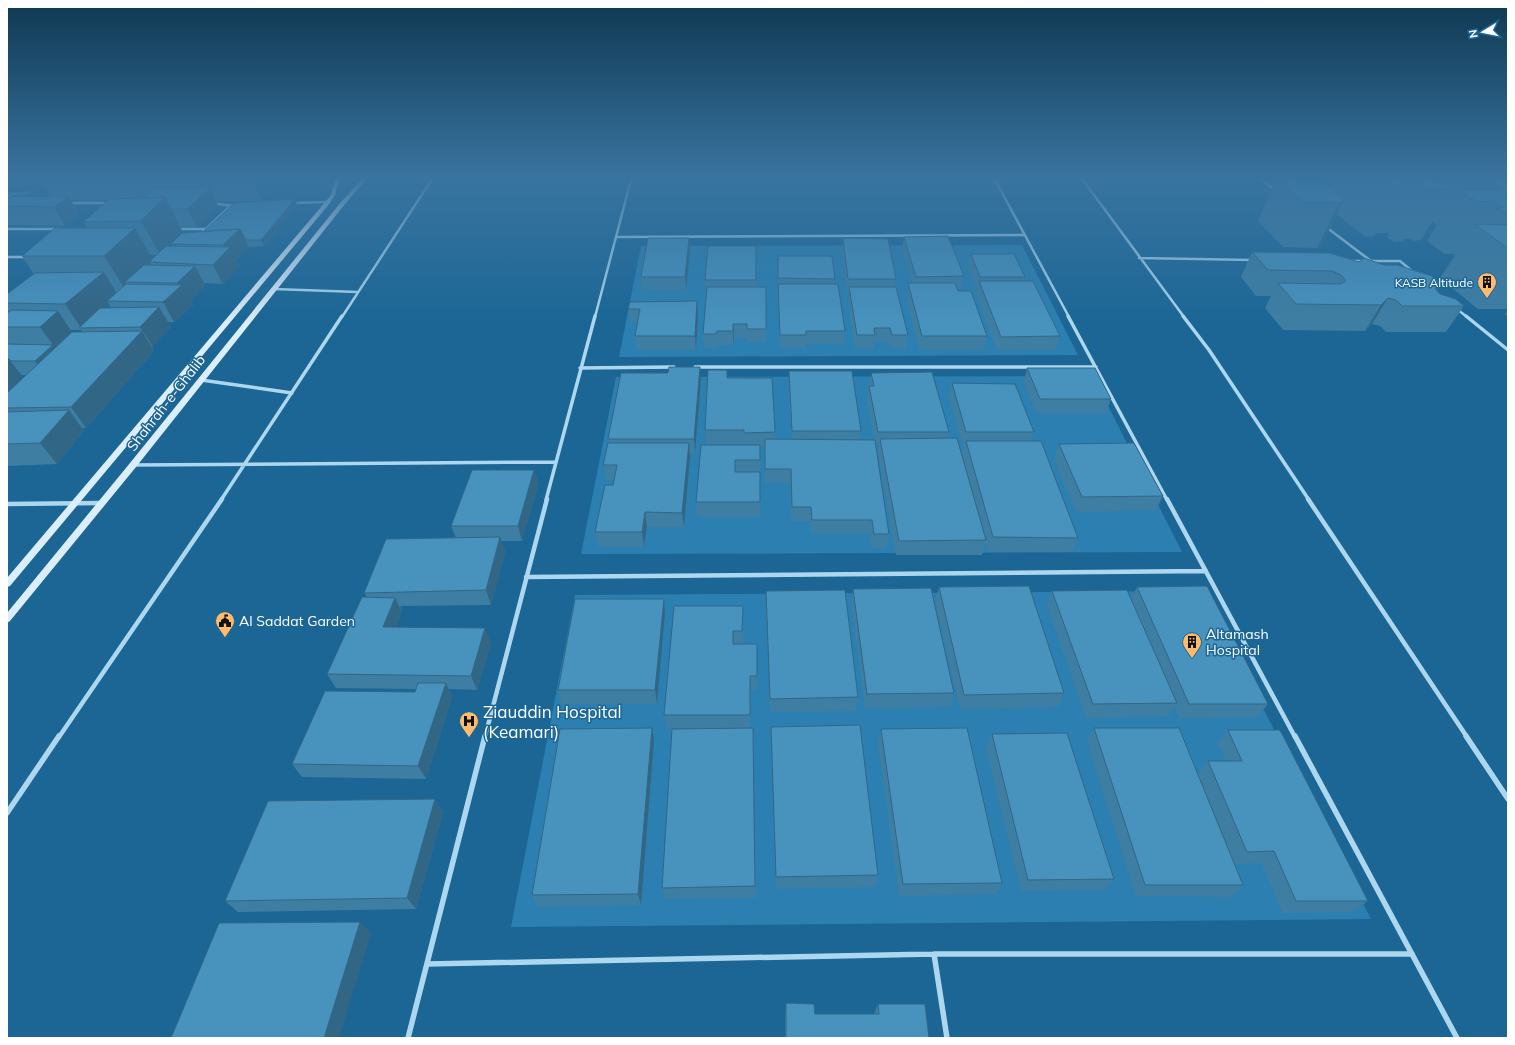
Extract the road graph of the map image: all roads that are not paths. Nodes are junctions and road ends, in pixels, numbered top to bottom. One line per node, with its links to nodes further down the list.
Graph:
1 (211, 225): 12 (street)
2 (309, 225): 36 (main road, Shahrah-e-Ghalib)
3 (326, 225): 23 (main road, Shahrah-e-Ghalib)
4 (402, 225): 24 (street)
5 (619, 225): 14 (street)
6 (1019, 225): 13 (street)
7 (1115, 225): 18 (street)
8 (1324, 226): 21 (street)
9 (7, 229): 10 (street)
10 (61, 229)
11 (176, 229): 12 (street)
12 (207, 229): 15 (street)
13 (1024, 235): 14 (street); 27 (street)
14 (616, 237): 28 (street)
15 (197, 238)
16 (7, 257): 17 (street)
17 (30, 257)
18 (1139, 258): 19 (street); 43 (street)
19 (1259, 260)
20 (1347, 261): 21 (street)
21 (1371, 261): 22 (street)
22 (1413, 271)
23 (274, 289): 24 (street); 31 (main road, Shahrah-e-Ghalib)
24 (358, 292): 32 (street)
25 (1455, 307): 26 (street)
26 (1508, 350)
27 (1096, 367): 30 (street); 39 (street)
28 (580, 368): 29 (street); 33 (street)
29 (676, 368)
30 (691, 368)
31 (201, 380): 32 (street); 35 (main road, Shahrah-e-Ghalib)
32 (292, 393): 34 (street)
33 (556, 462): 34 (street); 40 (street)
34 (245, 464): 35 (street); 44 (street)
35 (133, 465): 37 (main road, Shahrah-e-Ghalib)
36 (76, 503): 37 (street); 38 (street); 41 (main road, Shahrah-e-Ghalib)
37 (102, 503): 42 (main road, Shahrah-e-Ghalib)
38 (7, 504)
39 (1206, 571): 40 (street); 46 (street)
40 (526, 576): 47 (street)
41 (7, 584)
42 (7, 619)
43 (1508, 799)
44 (7, 813)
45 (934, 954): 46 (street); 47 (street); 49 (street)
46 (1412, 954): 50 (street)
47 (427, 964): 48 (street)
48 (408, 1038)
49 (946, 1038)
50 (1457, 1038)

